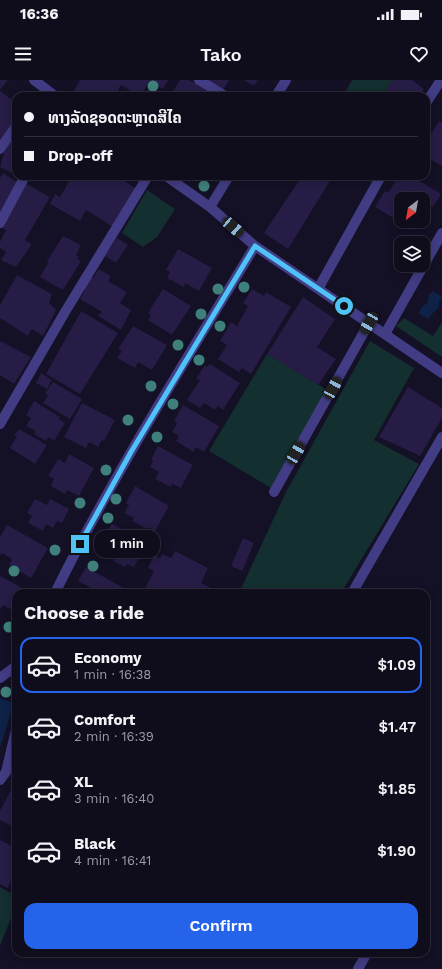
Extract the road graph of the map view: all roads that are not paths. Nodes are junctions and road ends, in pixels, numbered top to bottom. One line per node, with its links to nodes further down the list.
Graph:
1 (34, 80): 5 (street)
2 (199, 80): 6 (street)
3 (286, 80): 7 (street)
4 (441, 80): 8 (street)
5 (41, 92)
6 (218, 92)
7 (278, 92)
8 (430, 97)
9 (12, 132): 10 (street)
10 (0, 149)
11 (23, 180): 17 (street)
12 (146, 180): 24 (street)
13 (172, 180): 16 (street)
14 (226, 180): 16 (street)
15 (379, 180): 20 (street)
16 (210, 207): 19 (street)
17 (0, 223)
18 (442, 233): 22 (street)
19 (255, 246): 20 (street); 27 (street)
20 (318, 289): 21 (street)
21 (369, 323): 22 (street); 26 (street)
22 (385, 334): 23 (street)
23 (442, 373)
24 (0, 424)
25 (442, 437): 28 (street)
26 (274, 492)
27 (57, 589)
28 (354, 589)
29 (12, 669): 30 (street)
30 (0, 678)
31 (12, 747): 32 (street)
32 (0, 780)
33 (365, 957): 34 (street)
34 (358, 969)

